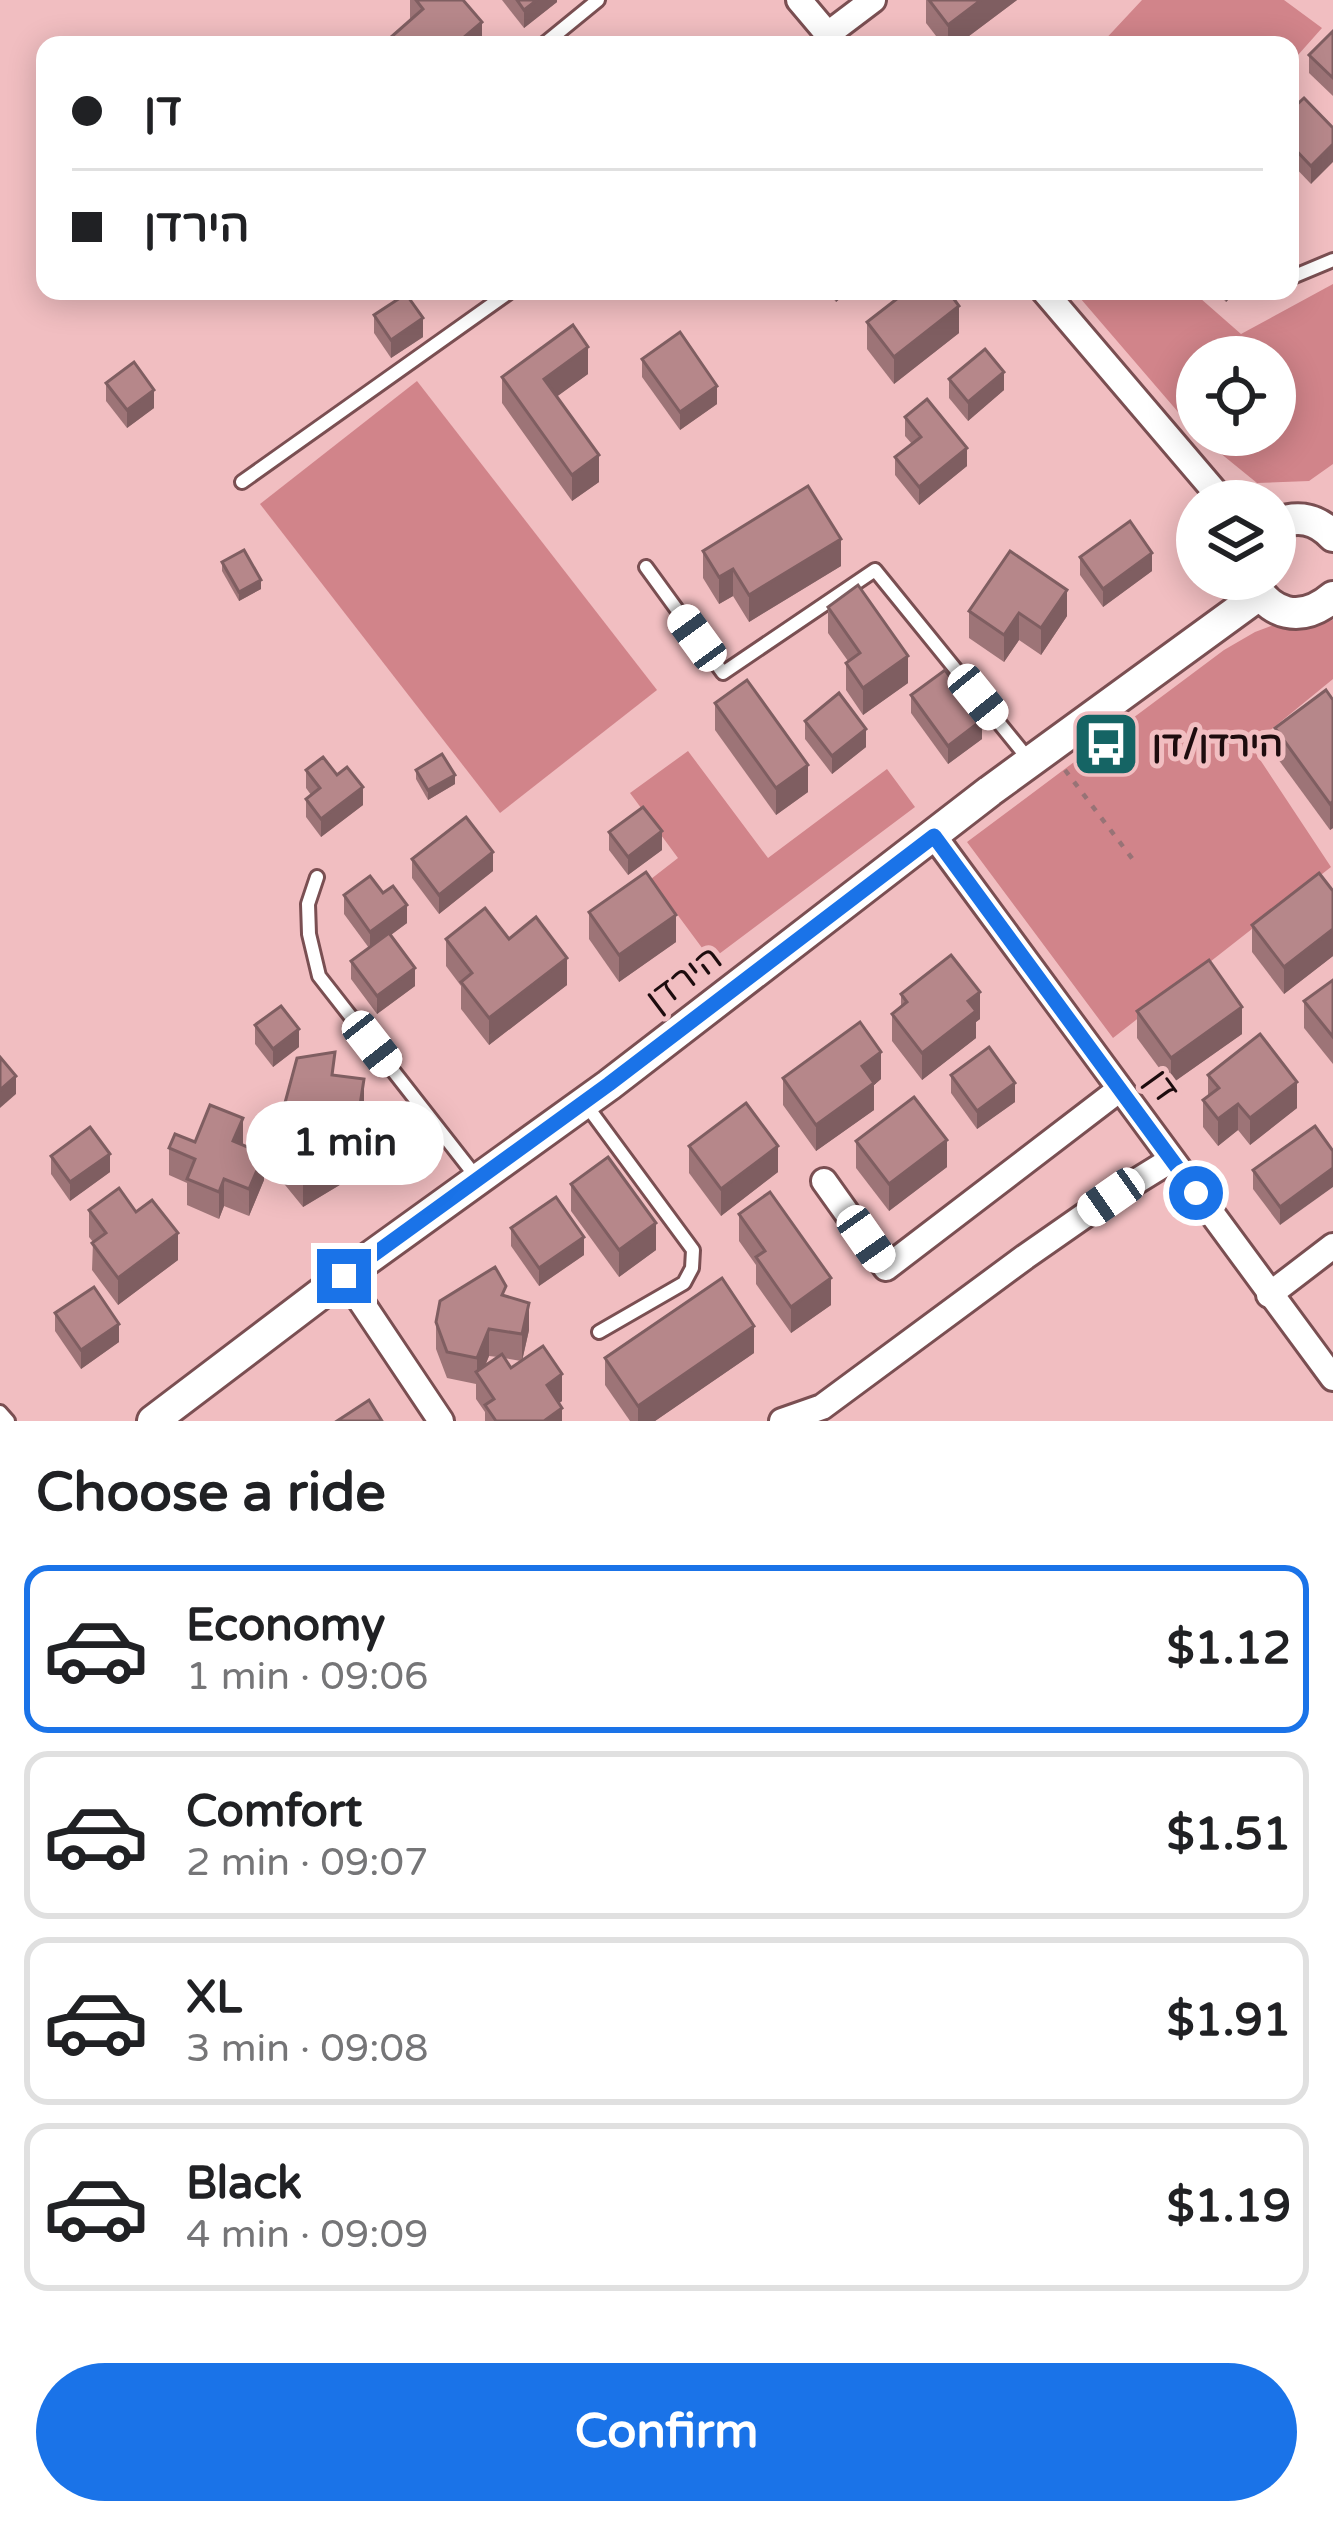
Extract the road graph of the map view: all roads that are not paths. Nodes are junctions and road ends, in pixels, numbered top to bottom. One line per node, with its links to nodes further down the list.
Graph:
1 (598, 0): 4 (lane)
2 (800, 0): 5 (street)
3 (873, 0): 6 (street)
4 (554, 36)
5 (823, 36)
6 (832, 36)
7 (1333, 260): 8 (lane)
8 (1299, 274)
9 (498, 300): 12 (lane)
10 (1052, 300): 11 (street)
11 (1205, 480)
12 (242, 482)
13 (1296, 518): 14 (street)
14 (1332, 531)
15 (646, 567): 19 (lane)
16 (1333, 597): 18 (street)
17 (1238, 600): 19 (street, הירדן)
18 (1265, 600)
19 (1039, 754): 20 (street, הירדן)
20 (934, 836): 22 (street, דן); 23 (street, הירדן)
21 (317, 877): 25 (lane)
22 (1120, 1089): 24 (street, דן); 26 (street)
23 (584, 1102): 25 (street, הירדן); 30 (lane)
24 (1171, 1160): 29 (street, דן); 36 (street)
25 (478, 1179): 28 (street, הירדן)
26 (824, 1181)
27 (1333, 1246): 29 (street)
28 (344, 1276): 34 (street, הירדן); 35 (street)
29 (1269, 1294): 31 (street, דן)
30 (599, 1332)
31 (1333, 1378)
32 (0, 1412): 33 (lane)
33 (8, 1421)
34 (153, 1421)
35 (441, 1421)
36 (782, 1421)

